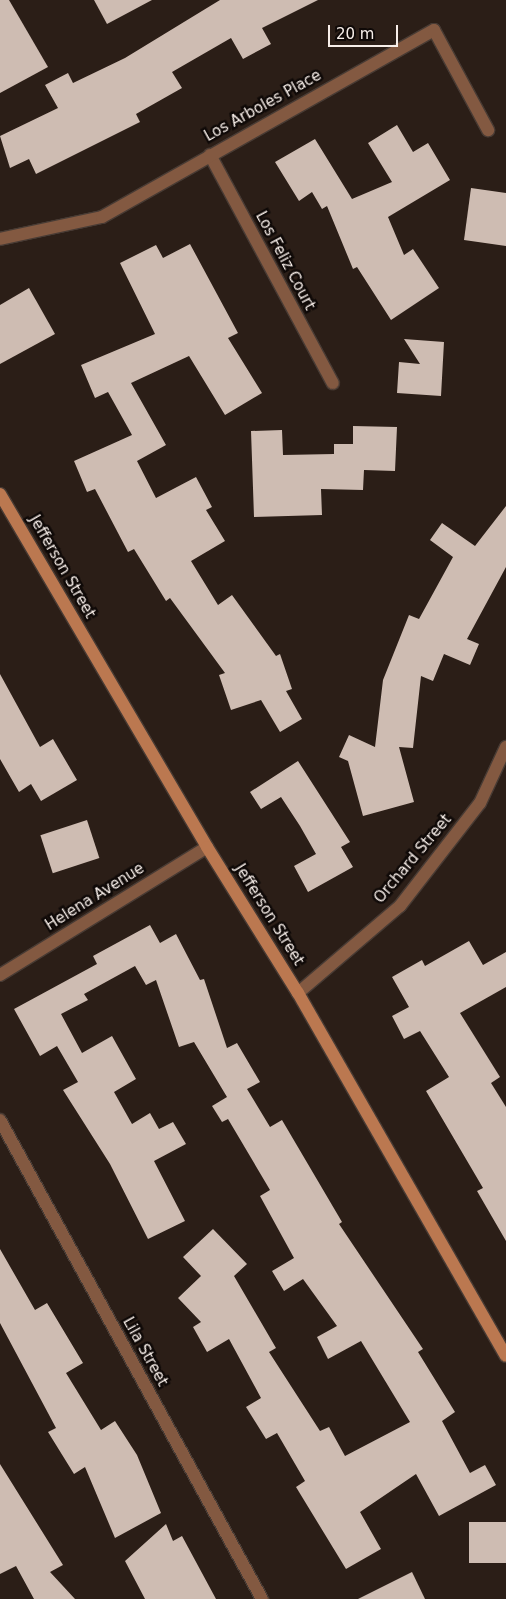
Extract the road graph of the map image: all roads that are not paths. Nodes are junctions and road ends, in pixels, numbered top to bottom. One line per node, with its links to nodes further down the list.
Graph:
1 (488, 130): 2 (street, Los Arboles Place)
2 (210, 155): 3 (street, Los Arboles Place); 4 (street, Los Feliz Court)
3 (0, 239)
4 (333, 383)
5 (0, 494): 7 (street, Jefferson Street)
6 (506, 747): 9 (street, Orchard Street)
7 (207, 847): 8 (street, Helena Avenue); 9 (street, Jefferson Street)
8 (0, 975)
9 (298, 993): 11 (street, Jefferson Street)
10 (0, 1120): 12 (street, Lila Street)
11 (506, 1356)
12 (262, 1599)

